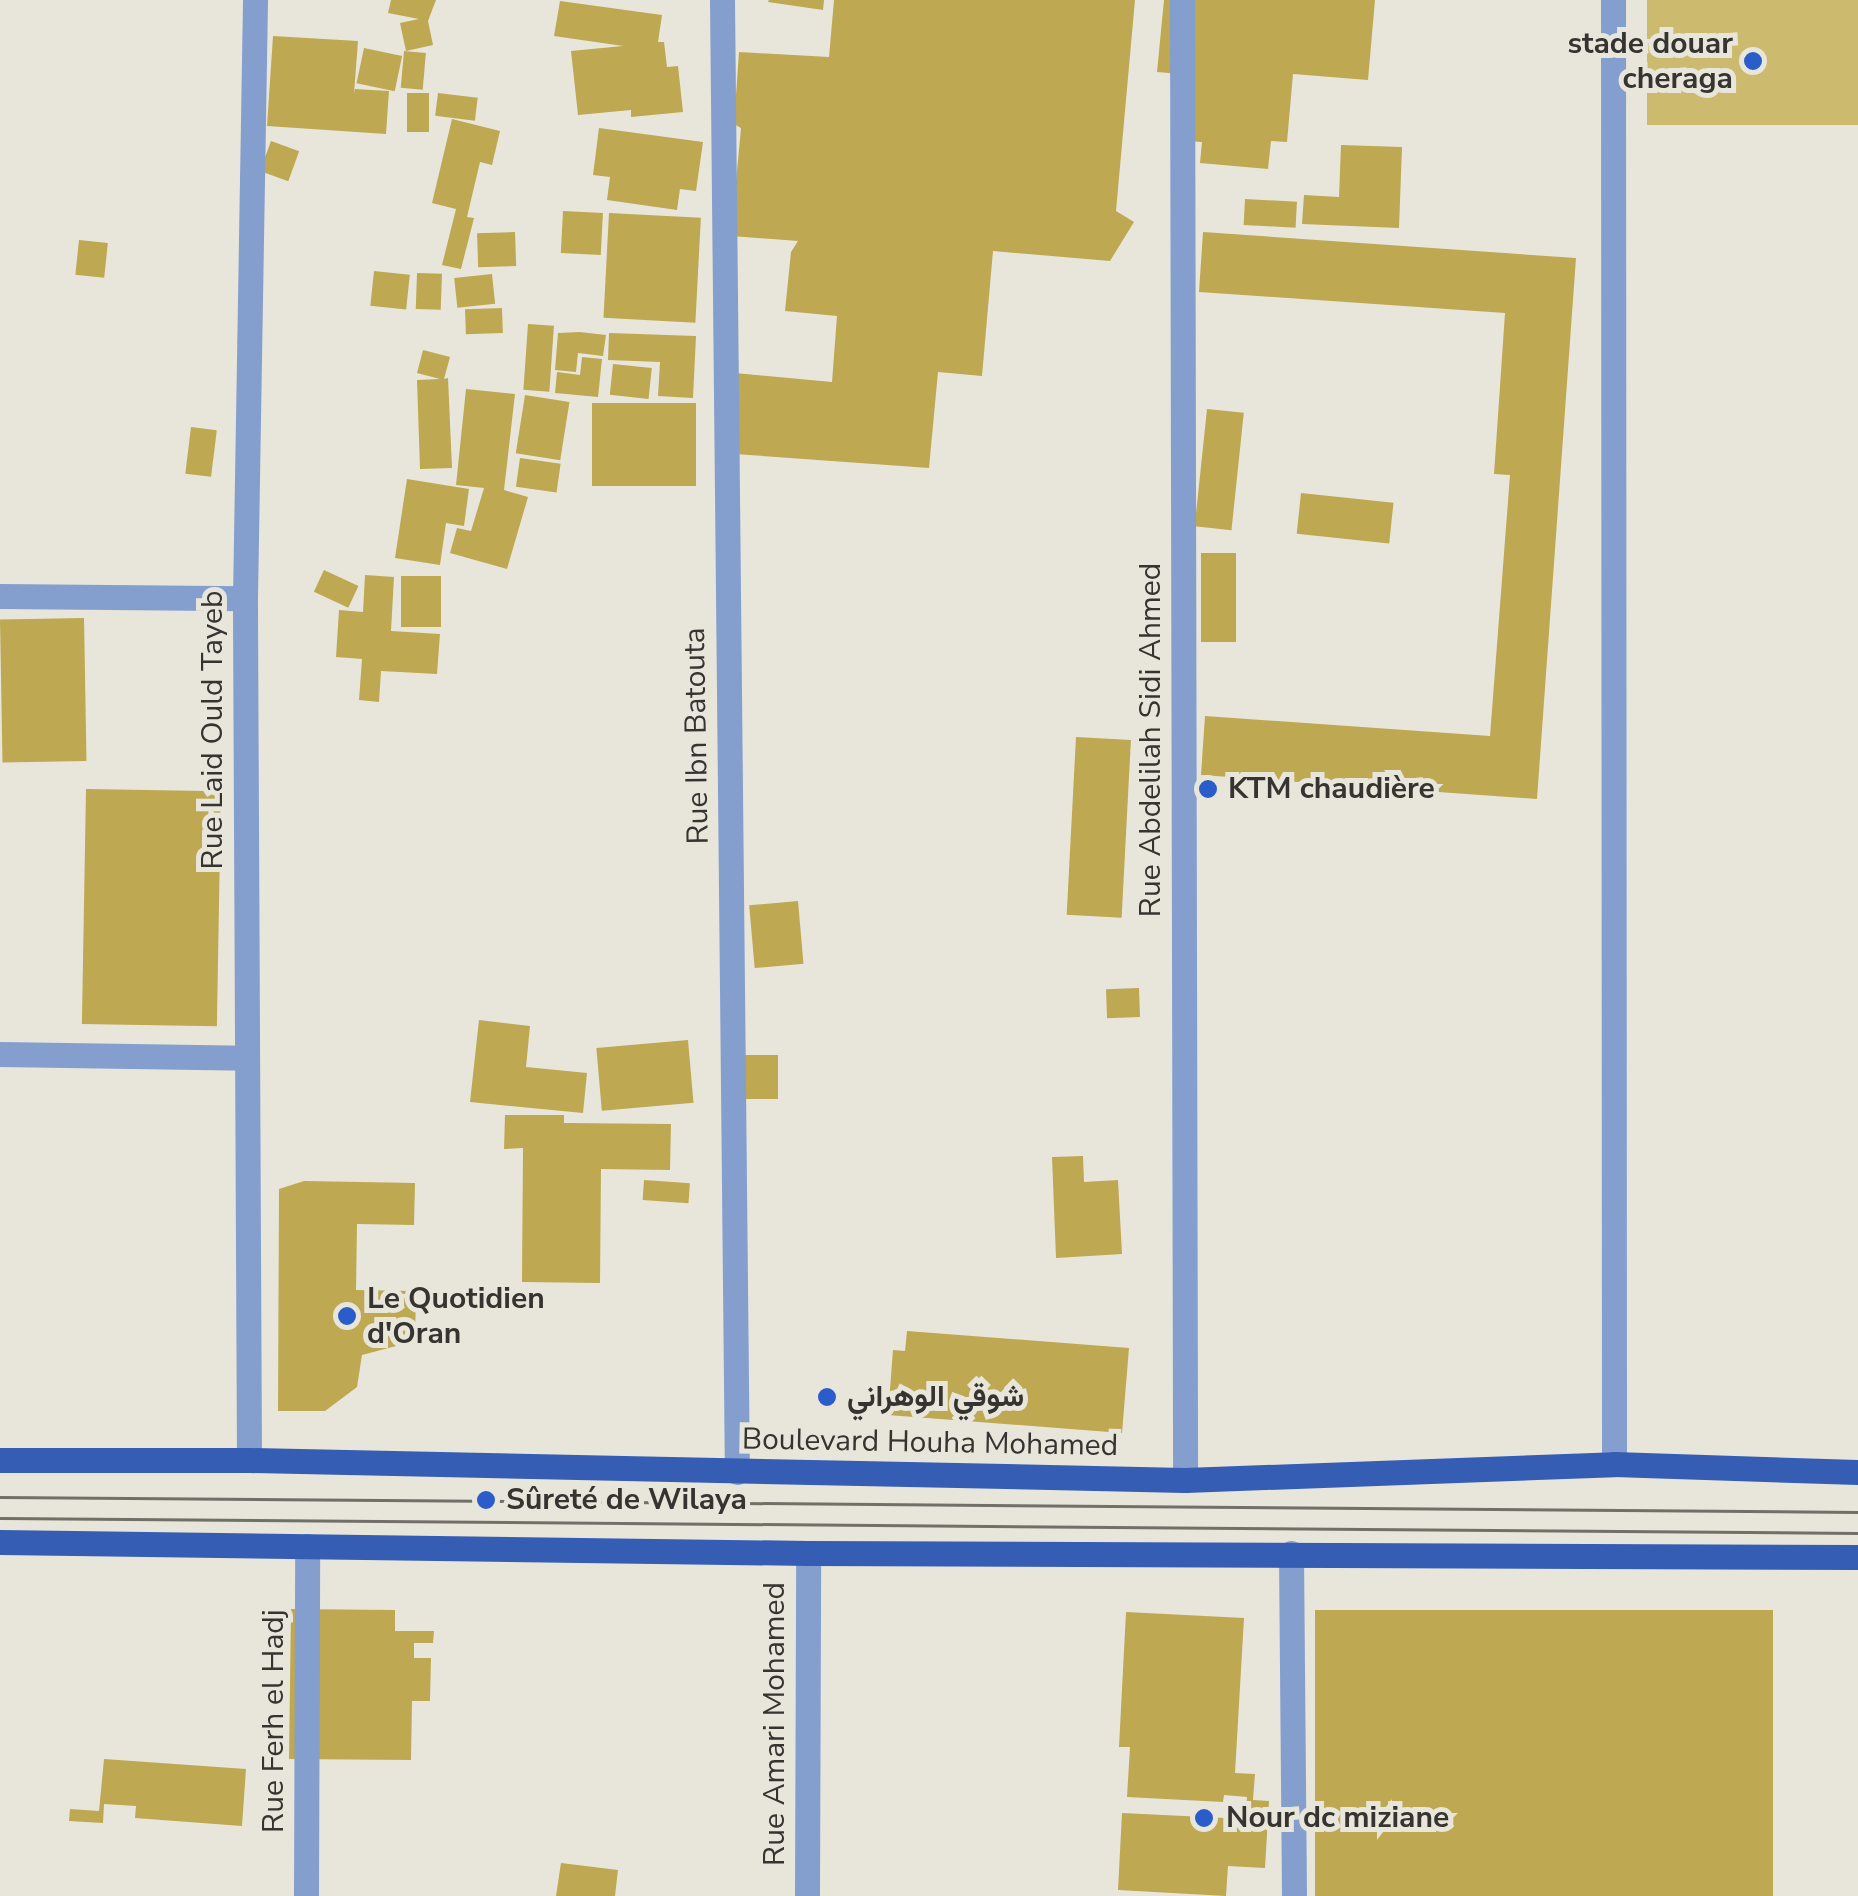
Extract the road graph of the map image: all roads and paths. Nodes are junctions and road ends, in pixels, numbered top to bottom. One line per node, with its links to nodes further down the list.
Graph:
1 (256, 0): 6 (street, Rue Laid Ould Tayeb)
2 (722, 0): 12 (street, Rue Ibn Batouta)
3 (1182, 0): 14 (street, Rue Abdelilah Sidi Ahmed)
4 (1613, 0): 11 (street)
5 (0, 596): 6 (street)
6 (245, 598): 8 (street, Rue Laid Ould Tayeb)
7 (0, 1054): 8 (street)
8 (246, 1058): 10 (street, Rue Laid Ould Tayeb)
9 (0, 1460): 10 (main road, Boulevard Houha Mohamed)
10 (249, 1460): 12 (main road, Boulevard Houha Mohamed)
11 (1614, 1464): 13 (main road, Boulevard Houha Mohamed); 14 (main road, Boulevard Houha Mohamed)
12 (736, 1472): 14 (main road, Boulevard Houha Mohamed)
13 (1858, 1472)
14 (1185, 1480)
15 (0, 1542): 16 (main road)
16 (307, 1546): 17 (main road); 20 (street, Rue Ferh el Hadj)
17 (808, 1553): 18 (main road); 21 (street, Rue Amari Mohamed)
18 (1291, 1554): 19 (main road); 22 (street)
19 (1858, 1557)
20 (306, 1896)
21 (807, 1896)
22 (1294, 1896)

